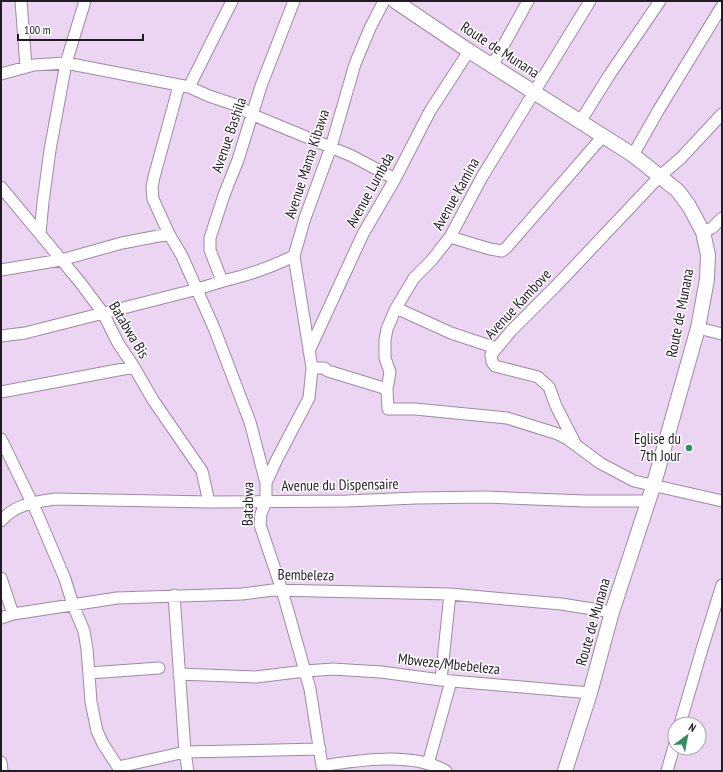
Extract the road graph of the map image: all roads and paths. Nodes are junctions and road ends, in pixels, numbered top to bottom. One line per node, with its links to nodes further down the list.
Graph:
1 (21, 1): 14 (street)
2 (85, 1): 12 (street)
3 (232, 1): 16 (street, Batabwa)
4 (294, 1): 19 (street, Avenue Bashila)
5 (384, 1): 22 (street, Avenue Mama Kibawa)
6 (396, 1): 11 (main road, Route de Munana)
7 (528, 1): 13 (street)
8 (590, 1): 17 (street, Avenue Kamina)
9 (660, 1): 20 (street)
10 (722, 6): 23 (street)
11 (469, 51): 13 (main road, Route de Munana); 25 (street, Avenue Lumbda)
12 (66, 63): 14 (street); 16 (street); 29 (street)
13 (492, 66): 17 (main road, Route de Munana)
14 (26, 67): 15 (street)
15 (1, 74)
16 (184, 87): 19 (street); 30 (street, Batabwa)
17 (534, 92): 20 (main road, Route de Munana); 31 (street, Avenue Kamina)
18 (722, 114): 24 (street, Avenue Kambove)
19 (253, 115): 22 (street); 35 (street, Avenue Bashila)
20 (580, 122): 21 (main road, Route de Munana)
21 (603, 136): 23 (main road, Route de Munana); 31 (street)
22 (331, 147): 25 (street); 32 (street, Avenue Mama Kibawa)
23 (633, 155): 24 (main road, Route de Munana)
24 (660, 176): 28 (main road, Route de Munana); 42 (street, Avenue Kambove)
25 (395, 179): 43 (street, Avenue Lumbda)
26 (1, 187): 29 (street, Batabwa Bis)
27 (722, 218): 28 (street)
28 (712, 231): 39 (main road, Route de Munana)
29 (40, 234): 33 (street, Batabwa Bis)
30 (169, 234): 33 (street); 36 (street, Batabwa)
31 (450, 237): 37 (street, Avenue Kamina)
32 (294, 256): 35 (street); 43 (street)
33 (61, 260): 34 (street); 38 (street, Batabwa Bis)
34 (1, 270)
35 (216, 282): 36 (street)
36 (198, 289): 38 (street); 50 (street, Batabwa)
37 (396, 308): 42 (street); 46 (street, Avenue Kamina)
38 (103, 313): 41 (street); 44 (street, Batabwa Bis)
39 (698, 328): 40 (street); 51 (main road, Route de Munana)
40 (722, 334)
41 (1, 336)
42 (496, 348): 49 (street, Avenue Kambove)
43 (309, 351): 45 (street)
44 (134, 367): 47 (street); 56 (street, Batabwa Bis)
45 (312, 368): 46 (street); 50 (street)
46 (387, 389): 49 (street, Avenue Kamina)
47 (1, 392)
48 (1, 439): 55 (street)
49 (576, 445): 51 (street)
50 (266, 483): 52 (street, Batabwa)
51 (653, 487): 53 (main road, Route de Munana); 54 (street)
52 (266, 501): 53 (street, Avenue du Dispensaire); 56 (street, Avenue du Dispensaire); 60 (street, Batabwa)
53 (648, 501): 64 (main road, Route de Munana)
54 (722, 501)
55 (32, 502): 56 (street, Avenue du Dispensaire); 57 (street, Avenue du Dispensaire); 63 (street)
56 (209, 502)
57 (1, 521)
58 (1, 578): 65 (street)
59 (722, 585): 73 (street)
60 (282, 590): 61 (street, Bembeleza); 62 (street, Bembeleza); 68 (street, Batabwa)
61 (450, 594): 64 (street, Bembeleza); 71 (street)
62 (174, 595): 63 (street, Bembeleza); 70 (street)
63 (73, 606): 65 (street, Bembeleza); 69 (street)
64 (612, 612): 72 (main road, Route de Munana)
65 (13, 614): 66 (street, Bembeleza)
66 (1, 618)
67 (159, 668): 69 (street)
68 (305, 671): 70 (street, Mbweze/Mbebeleza); 71 (street, Mbweze/Mbebeleza); 74 (street, Batabwa)
69 (89, 673): 79 (street)
70 (179, 674): 75 (street)
71 (446, 681): 72 (street, Mbweze/Mbebeleza); 77 (street)
72 (590, 693): 82 (main road, Route de Munana)
73 (682, 716)
74 (320, 749): 75 (street); 78 (street, Batabwa)
75 (185, 752): 79 (street); 80 (street)
76 (671, 756): 83 (street)
77 (428, 764): 78 (street); 81 (street)
78 (323, 768)
79 (118, 769)
80 (188, 771)
81 (446, 771)
82 (565, 771)
83 (667, 771)

